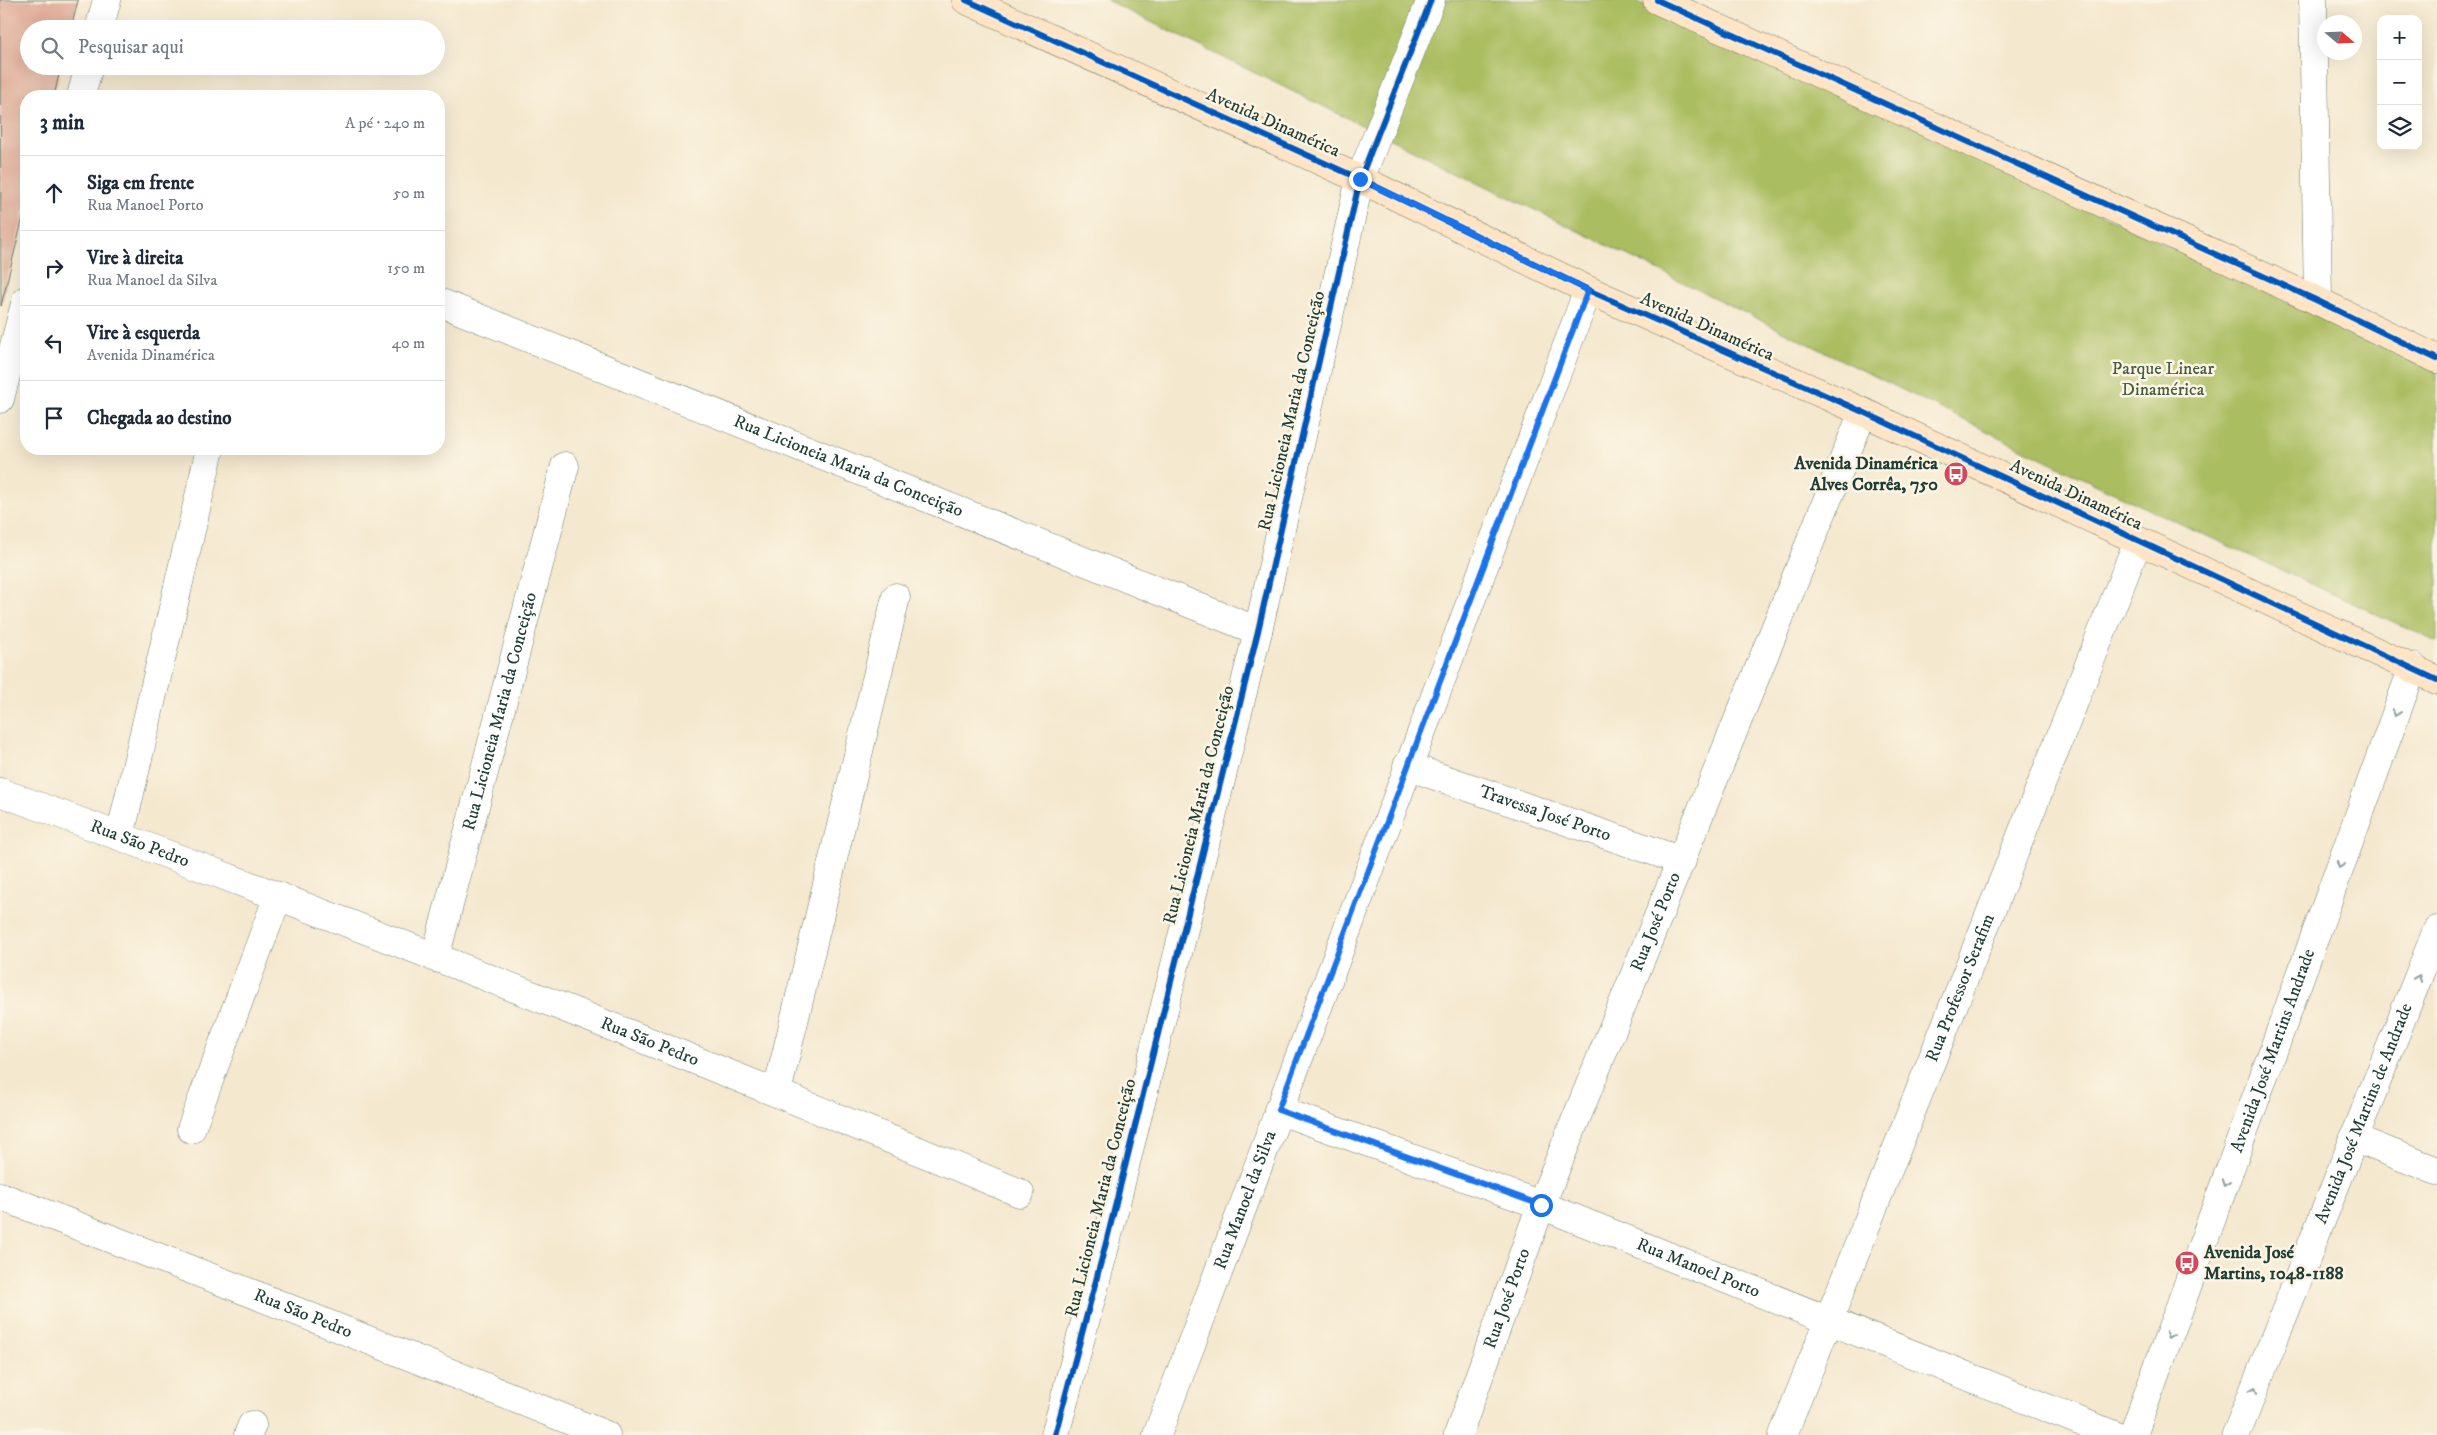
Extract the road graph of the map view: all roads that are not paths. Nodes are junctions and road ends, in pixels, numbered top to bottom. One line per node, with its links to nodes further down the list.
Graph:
1 (107, 0): 6 (street)
2 (966, 0): 9 (main road, Avenida Dinamérica)
3 (1431, 0): 9 (street, Rua Licioneia Maria da Conceição)
4 (1657, 0): 11 (main road)
5 (2313, 0): 11 (street)
6 (101, 20)
7 (87, 75): 8 (street)
8 (83, 90)
9 (1360, 179): 10 (main road, Avenida Dinamérica); 21 (street, Rua Licioneia Maria da Conceição)
10 (1588, 290): 16 (main road, Avenida Dinamérica); 24 (street, Rua Manoel da Silva)
11 (2318, 301): 14 (main road)
12 (445, 304): 21 (street, Rua Licioneia Maria da Conceição)
13 (20, 323): 15 (street)
14 (2437, 359)
15 (0, 399)
16 (1863, 412): 19 (main road, Avenida Dinamérica); 27 (street, Rua José Porto)
17 (209, 455): 26 (street)
18 (566, 466): 30 (street, Rua Licioneia Maria da Conceição)
19 (2138, 541): 22 (main road, Avenida Dinamérica); 39 (street, Rua Professor Serafim)
20 (896, 597): 31 (street)
21 (1258, 631): 41 (street, Rua Licioneia Maria da Conceição)
22 (2413, 667): 23 (main road, Avenida Dinamérica); 46 (street, Avenida José Martins Andrade, one-way to 46)
23 (2437, 680)
24 (1407, 766): 27 (street, Travessa José Porto); 32 (street, Rua Manoel da Silva)
25 (0, 792): 26 (street, Rua São Pedro)
26 (120, 836): 28 (street, Rua São Pedro)
27 (1682, 861): 38 (street, Rua José Porto)
28 (278, 896): 30 (street, Rua São Pedro); 33 (street)
29 (2437, 930): 34 (street, Avenida José Martins de Andrade, one-way to 29)
30 (435, 958): 31 (street, Rua São Pedro)
31 (776, 1092): 36 (street, Rua São Pedro)
32 (1278, 1110): 38 (street, Rua Manoel Porto); 42 (street, Rua Manoel da Silva)
33 (191, 1129)
34 (2354, 1138): 35 (street); 47 (street, Avenida José Martins de Andrade, one-way to 34)
35 (2437, 1171)
36 (1020, 1193)
37 (0, 1196): 40 (street, Rua São Pedro)
38 (1541, 1205): 39 (street, Rua Manoel Porto); 43 (street, Rua José Porto)
39 (1828, 1321): 44 (street, Rua Professor Serafim); 45 (street, Rua Manoel Porto)
40 (606, 1435)
41 (1055, 1435)
42 (1157, 1435)
43 (1458, 1435)
44 (1783, 1435)
45 (2114, 1435)
46 (2133, 1435)
47 (2236, 1435)

